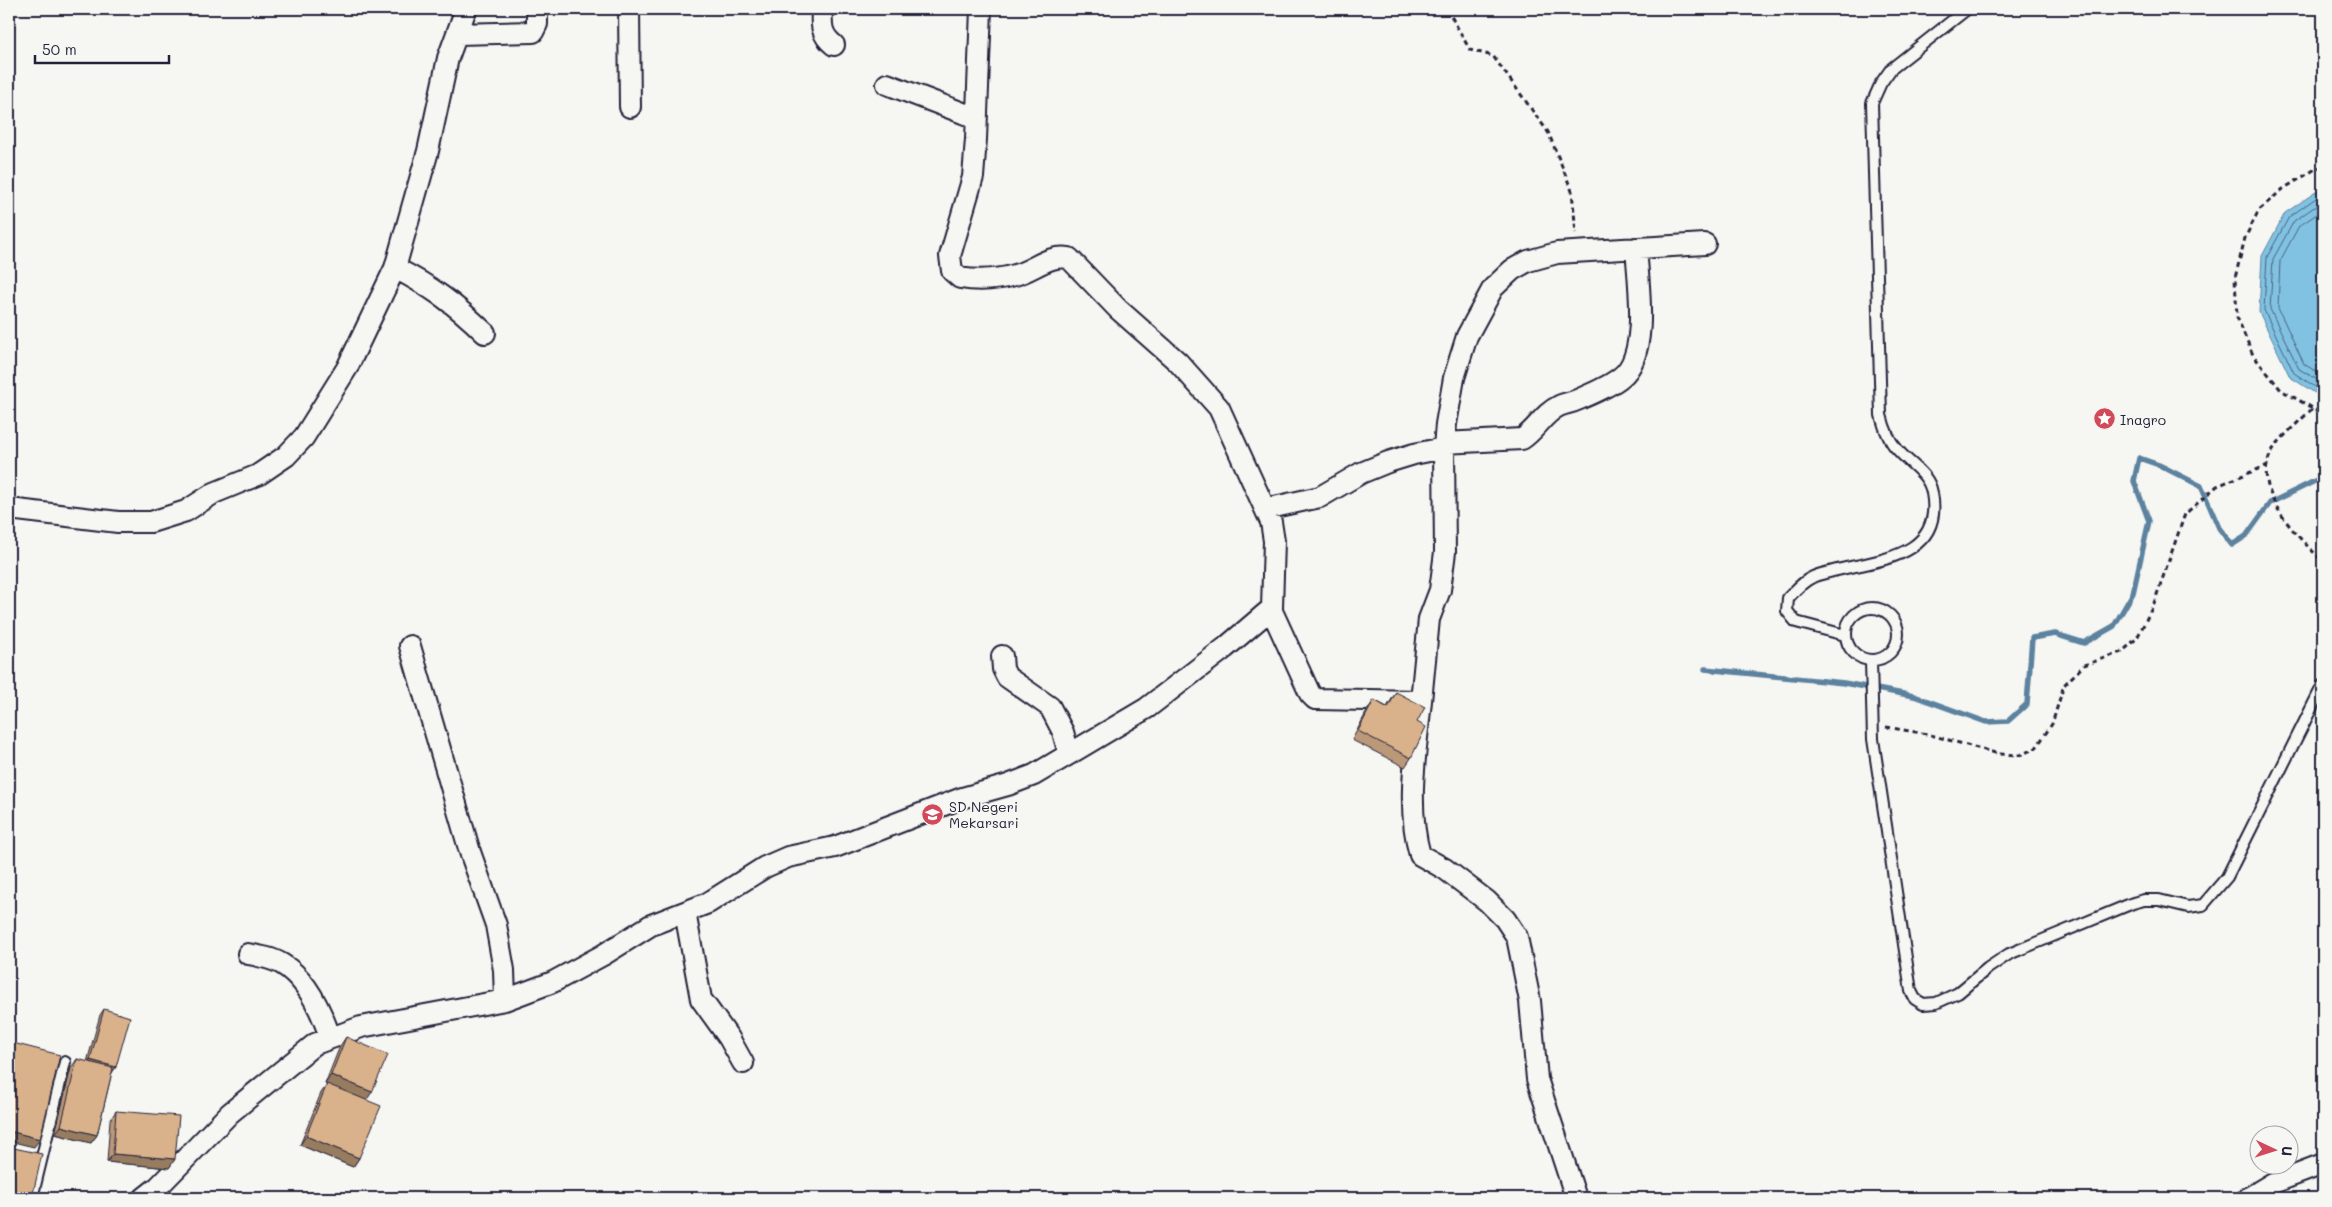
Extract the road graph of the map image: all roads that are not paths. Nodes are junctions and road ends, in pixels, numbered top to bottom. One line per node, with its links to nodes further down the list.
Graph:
1 (466, 9): 7 (street)
2 (537, 9): 7 (street)
3 (630, 9): 10 (street)
4 (822, 9): 8 (street)
5 (980, 9): 11 (street)
6 (1967, 9): 20 (lane)
7 (458, 34): 14 (street)
8 (834, 45)
9 (887, 84): 11 (street)
10 (630, 107)
11 (976, 118): 18 (street)
12 (1705, 244): 13 (street)
13 (1636, 248): 16 (street); 16 (street)
14 (395, 268): 15 (street); 17 (street)
15 (485, 333)
16 (1444, 445): 18 (street); 25 (street)
17 (9, 509)
18 (1266, 509): 19 (street)
19 (1271, 609): 25 (street); 26 (street)
20 (1845, 635): 23 (lane); 23 (lane)
21 (410, 646): 29 (street)
22 (1002, 656): 26 (street)
23 (1872, 666): 24 (lane)
24 (2323, 685)
25 (1421, 701): 36 (street)
26 (1069, 754): 27 (street)
27 (685, 912): 29 (street); 32 (street)
28 (248, 954): 30 (street)
29 (505, 1000): 30 (street)
30 (330, 1037): 35 (street)
31 (65, 1062): 34 (lane)
32 (743, 1063)
33 (2323, 1164): 37 (street)
34 (32, 1198)
35 (144, 1198)
36 (1576, 1198)
37 (2248, 1198)

